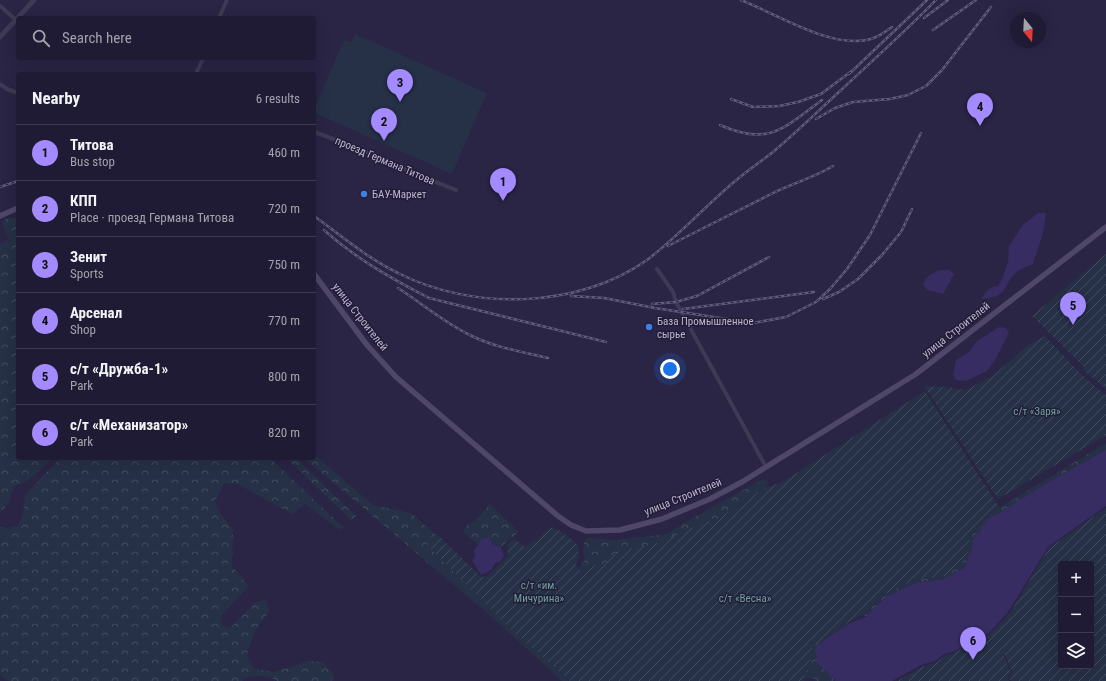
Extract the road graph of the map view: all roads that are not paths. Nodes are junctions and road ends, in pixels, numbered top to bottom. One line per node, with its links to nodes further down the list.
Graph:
1 (34, 0): 4 (street)
2 (227, 0): 5 (street)
3 (0, 6): 6 (street)
4 (18, 16)
5 (220, 16)
6 (15, 19): 7 (street)
7 (0, 37)
8 (202, 60): 9 (street)
9 (197, 72)
10 (0, 84): 11 (street)
11 (16, 93)
12 (316, 133): 13 (street, проезд Германа Титова)
13 (456, 190)
14 (16, 209): 15 (main road)
15 (0, 216)
16 (1106, 227): 19 (main road, улица Строителей)
17 (657, 269): 19 (street)
18 (316, 277): 19 (main road, улица Строителей)
19 (766, 467)

